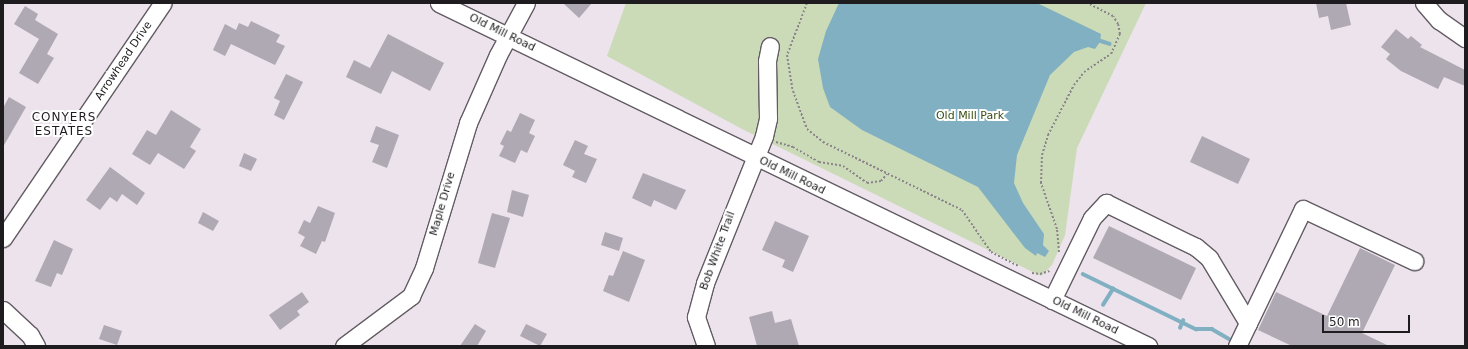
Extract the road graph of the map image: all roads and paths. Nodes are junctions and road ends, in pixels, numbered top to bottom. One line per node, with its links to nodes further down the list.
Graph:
1 (163, 3): 13 (street, Arrowhead Drive)
2 (439, 3): 7 (street, Old Mill Road)
3 (526, 3): 7 (street, Maple Drive)
4 (807, 3): 12 (path)
5 (1087, 3): 14 (path)
6 (1424, 3): 8 (street)
7 (509, 36): 11 (street, Old Mill Road); 24 (street, Maple Drive)
8 (1465, 38)
9 (770, 46): 10 (street, Bob White Trail)
10 (764, 136): 11 (street, Bob White Trail); 12 (path)
11 (755, 158): 19 (street, Old Mill Road); 25 (street, Bob White Trail)
12 (887, 174): 17 (path)
13 (3, 238)
14 (1059, 254)
15 (1414, 261): 21 (street)
16 (1054, 268): 18 (path)
17 (1024, 269)
18 (1030, 272)
19 (1052, 300): 21 (street); 26 (street, Old Mill Road)
20 (3, 310): 23 (street)
21 (1248, 323): 22 (street)
22 (1240, 345)
23 (36, 346)
24 (344, 346)
25 (706, 346)
26 (1148, 346)

